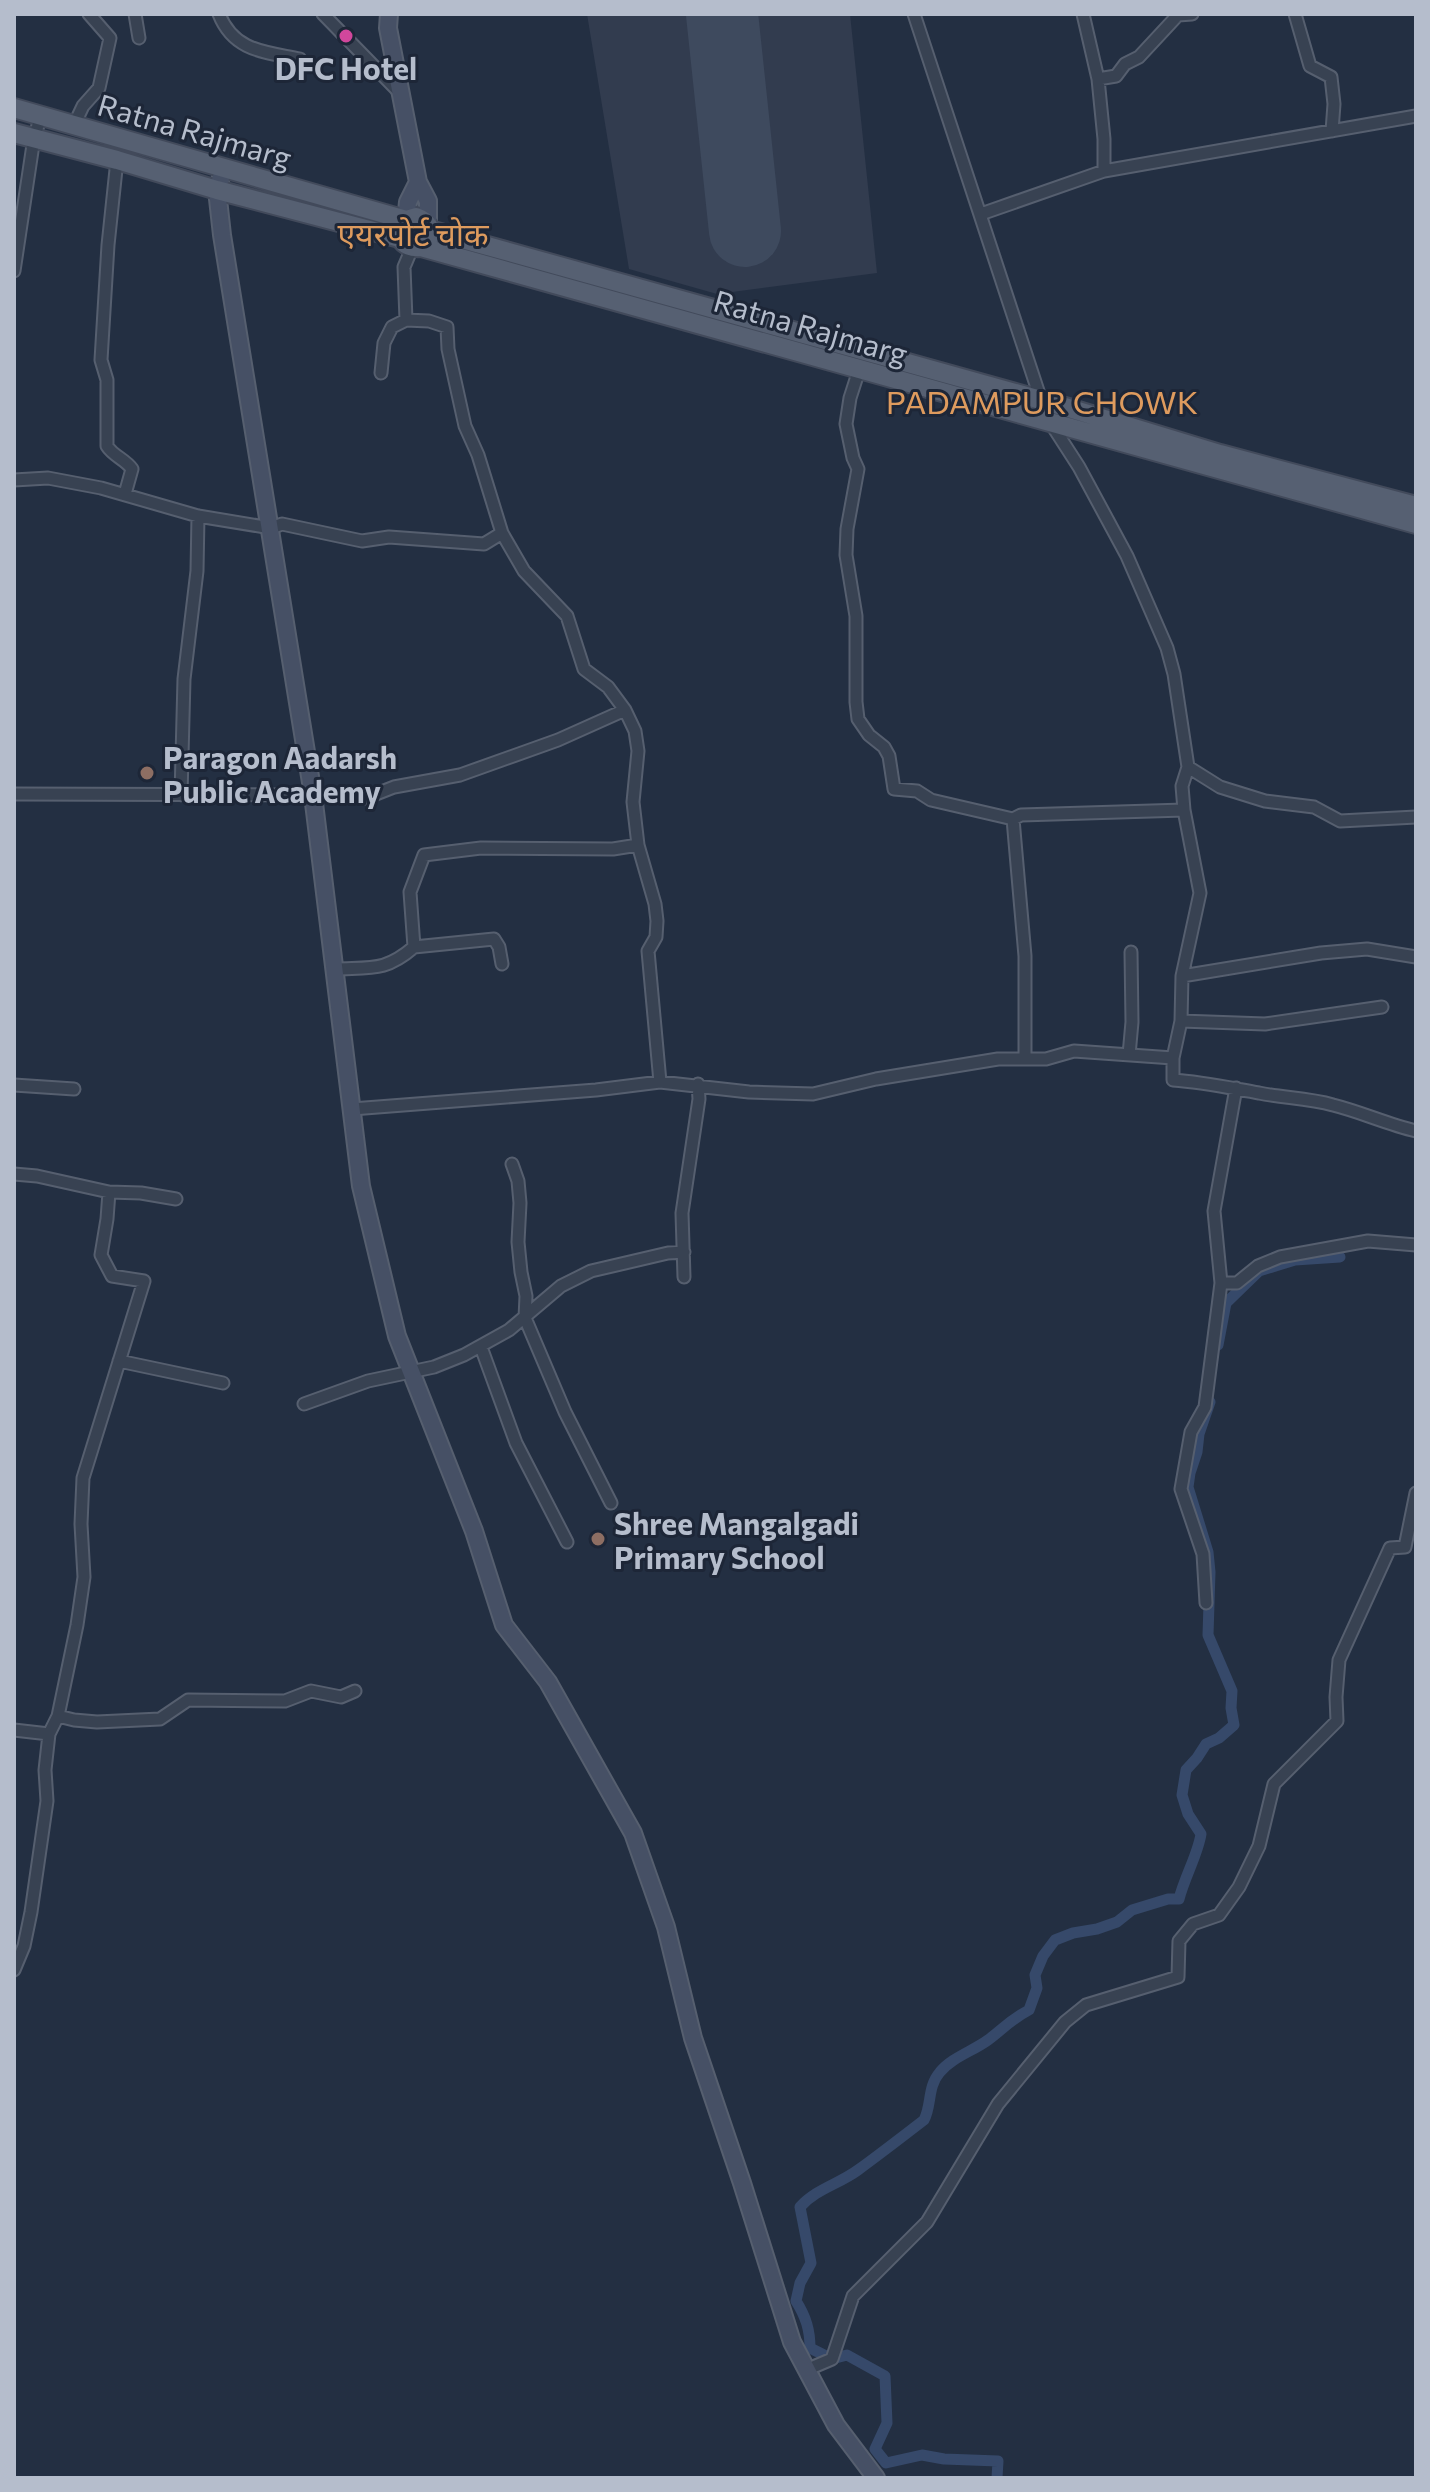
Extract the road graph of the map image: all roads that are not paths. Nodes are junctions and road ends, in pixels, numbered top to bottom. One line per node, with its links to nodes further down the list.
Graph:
1 (89, 14): 17 (street)
2 (135, 14): 10 (street)
3 (219, 14): 11 (street)
4 (323, 14): 13 (street)
5 (389, 14): 13 (street)
6 (914, 14): 26 (street)
7 (1083, 14): 12 (street)
8 (1192, 14): 12 (street)
9 (1295, 14): 18 (street)
10 (139, 38)
11 (300, 59)
12 (1098, 79): 23 (street)
13 (401, 94): 24 (street)
14 (14, 108): 15 (main road, Ratna Rajmarg)
15 (41, 116): 17 (main road, Ratna Rajmarg); 20 (street)
16 (1416, 116): 18 (street)
17 (74, 125): 22 (main road, Ratna Rajmarg)
18 (1332, 131): 23 (street)
19 (14, 133): 20 (main road, Ratna Rajmarg)
20 (34, 138): 21 (main road, Ratna Rajmarg); 29 (street)
21 (117, 160): 25 (main road, Ratna Rajmarg); 36 (street)
22 (224, 168): 25 (street); 28 (main road, Ratna Rajmarg)
23 (1104, 171): 26 (street)
24 (418, 182): 27 (street); 28 (street)
25 (217, 190): 28 (main road, Ratna Rajmarg); 40 (street)
26 (981, 214): 33 (street)
27 (429, 227): 28 (main road); 28 (main road, Ratna Rajmarg); 33 (main road, Ratna Rajmarg)
28 (410, 238): 30 (street); 31 (main road, Ratna Rajmarg)
29 (14, 271)
30 (406, 320): 32 (street); 41 (street)
31 (859, 370): 34 (main road, Ratna Rajmarg); 50 (street)
32 (381, 373)
33 (1042, 401): 34 (street); 37 (main road, Ratna Rajmarg)
34 (1049, 421): 39 (main road, Ratna Rajmarg); 43 (street)
35 (14, 480): 36 (street)
36 (125, 494): 38 (street)
37 (1416, 506)
38 (198, 516): 40 (street); 45 (street)
39 (1416, 524)
40 (271, 528): 41 (street); 46 (street)
41 (502, 533): 42 (street)
42 (625, 710): 47 (street); 51 (street)
43 (1188, 767): 48 (street); 49 (street)
44 (14, 794): 45 (street)
45 (181, 795): 46 (street)
46 (313, 795): 56 (street)
47 (366, 798)
48 (1184, 810): 50 (street); 57 (street)
49 (1416, 817)
50 (1013, 819): 61 (street)
51 (638, 845): 52 (street); 63 (street)
52 (414, 947): 55 (street); 56 (street)
53 (1131, 952): 60 (street)
54 (1416, 957): 57 (street)
55 (502, 964)
56 (334, 969): 68 (street)
57 (1182, 976): 59 (street)
58 (1382, 1007): 59 (street)
59 (1181, 1021): 62 (street)
60 (1129, 1055): 61 (street); 62 (street)
61 (1025, 1058): 64 (street)
62 (1173, 1058): 66 (street)
63 (660, 1082): 64 (street); 68 (street)
64 (698, 1084): 75 (street)
65 (14, 1085): 67 (street)
66 (1236, 1088): 69 (street); 77 (street)
67 (74, 1089)
68 (352, 1109): 81 (street)
69 (1416, 1131)
70 (512, 1164): 78 (street)
71 (14, 1174): 72 (street)
72 (109, 1192): 73 (street); 80 (street)
73 (176, 1199)
74 (1416, 1245): 77 (street)
75 (684, 1252): 76 (street); 78 (street)
76 (684, 1277)
77 (1221, 1283): 87 (street)
78 (525, 1318): 79 (street); 85 (street)
79 (481, 1347): 81 (street); 86 (street)
80 (119, 1361): 82 (street); 89 (street)
81 (411, 1373): 83 (street); 93 (street)
82 (223, 1383)
83 (304, 1404)
84 (1416, 1493): 93 (street)
85 (611, 1503)
86 (567, 1542)
87 (1206, 1603)
88 (355, 1691): 89 (street)
89 (58, 1716): 91 (street)
90 (14, 1730): 91 (street)
91 (49, 1734): 92 (street)
92 (14, 1970)
93 (806, 2370): 94 (street)
94 (876, 2478)

